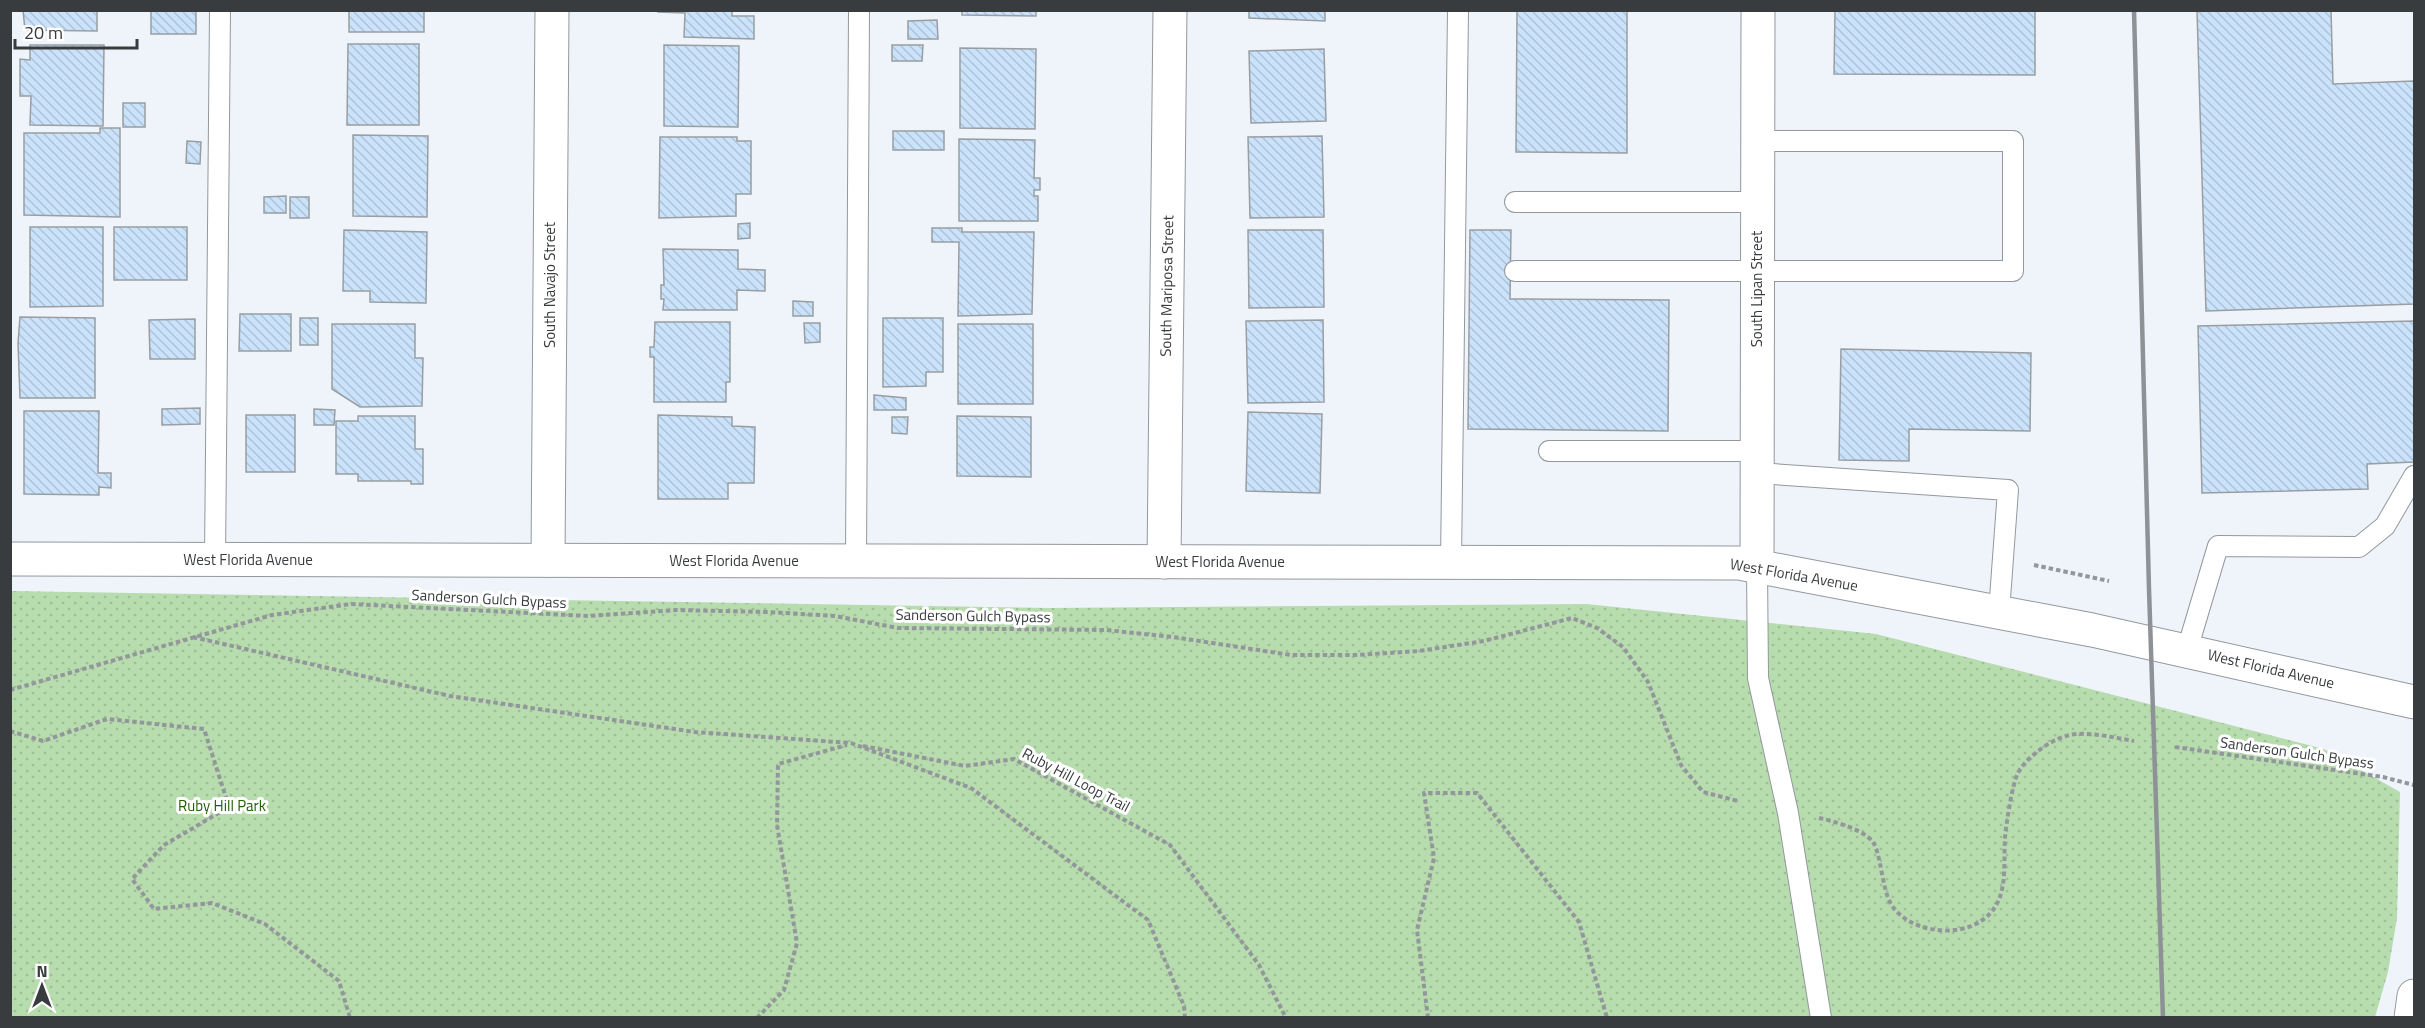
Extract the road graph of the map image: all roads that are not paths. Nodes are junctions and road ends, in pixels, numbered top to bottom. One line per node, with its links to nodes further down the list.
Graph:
1 (220, 10): 16 (lane)
2 (552, 10): 17 (street, South Navajo Street)
3 (859, 10): 18 (lane)
4 (1170, 10): 19 (street, South Mariposa Street)
5 (1458, 10): 20 (lane)
6 (1758, 10): 7 (street, South Lipan Street)
7 (1757, 141): 9 (street, South Lipan Street); 11 (lane)
8 (1515, 202): 9 (lane)
9 (1757, 202): 11 (street, South Lipan Street)
10 (1515, 271): 11 (lane)
11 (1757, 271): 13 (street, South Lipan Street)
12 (1549, 452): 13 (lane)
13 (1757, 462): 21 (street, South Lipan Street); 22 (lane)
14 (2415, 476): 23 (lane)
15 (10, 559): 16 (street, West Florida Avenue)
16 (215, 560): 17 (street, West Florida Avenue)
17 (548, 560): 18 (street, West Florida Avenue)
18 (856, 561): 19 (street, West Florida Avenue)
19 (1164, 562): 20 (street, West Florida Avenue)
20 (1451, 562): 21 (street, West Florida Avenue)
21 (1757, 568): 22 (street, West Florida Avenue); 26 (lane)
22 (1999, 612): 23 (street, West Florida Avenue)
23 (2187, 650): 24 (street, West Florida Avenue)
24 (2415, 702)
25 (2415, 996): 27 (street)
26 (1821, 1017)
27 (2410, 1017)

